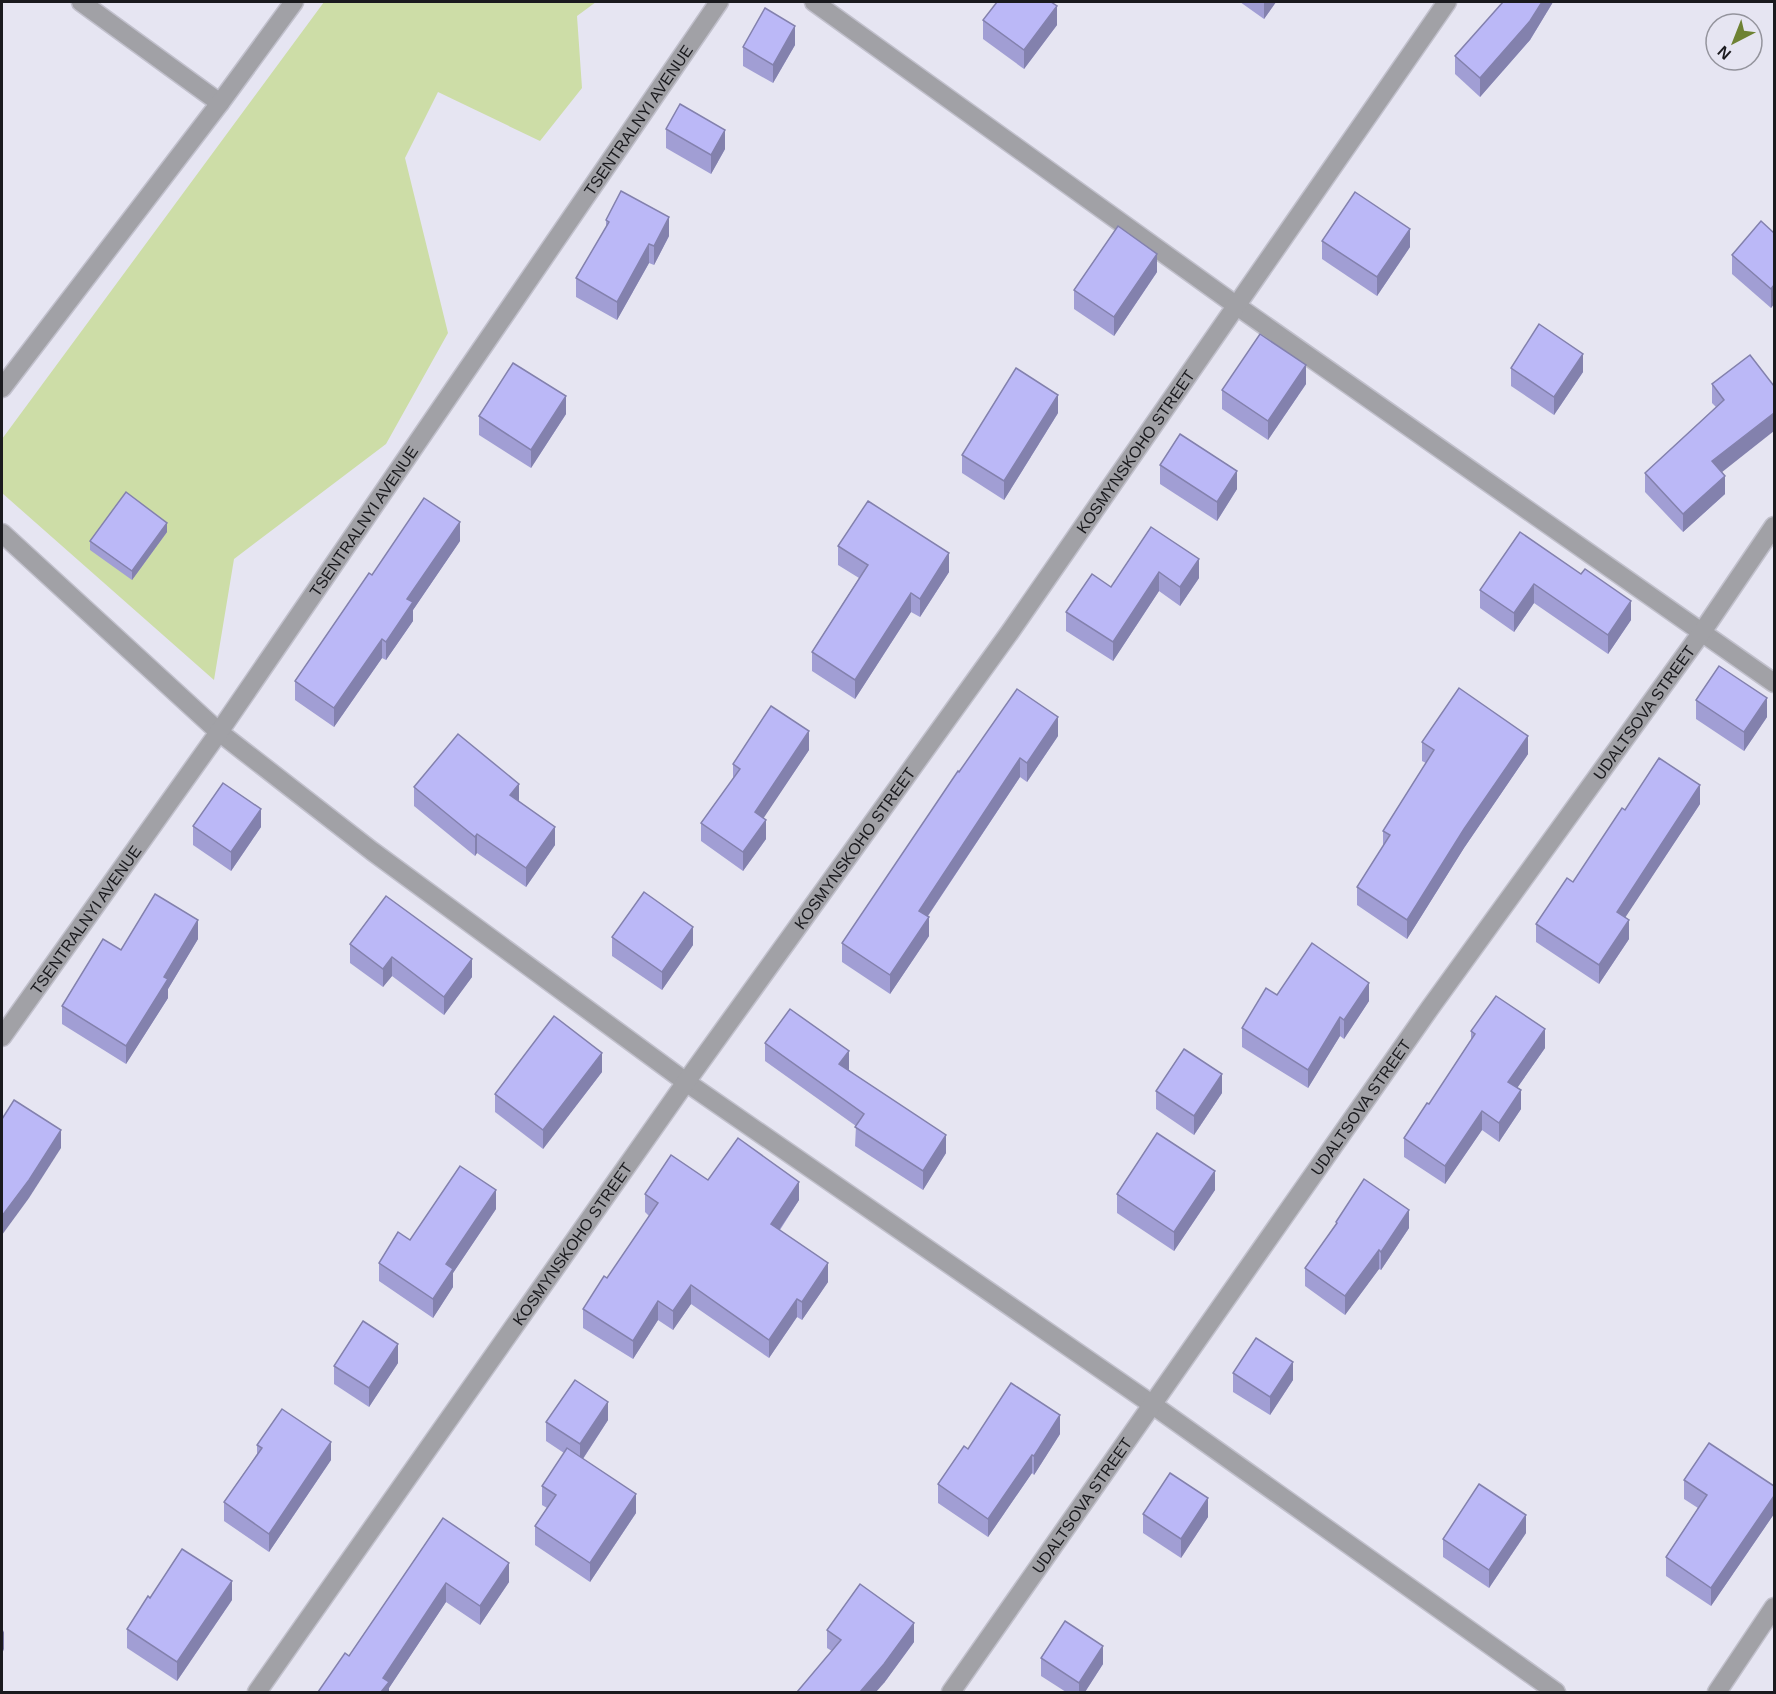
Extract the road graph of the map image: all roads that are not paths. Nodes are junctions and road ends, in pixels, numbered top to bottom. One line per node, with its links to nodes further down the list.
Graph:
1 (81, 2): 6 (street)
2 (294, 2): 6 (street)
3 (719, 2): 13 (street, TSENTRALNYI AVENUE)
4 (814, 2): 7 (street)
5 (1447, 2): 7 (street, KOSMYNSKOHO STREET)
6 (220, 103): 8 (street)
7 (1237, 306): 11 (street); 15 (street, KOSMYNSKOHO STREET)
8 (2, 388)
9 (1774, 526): 11 (street, UDALTSOVA STREET)
10 (2, 533): 13 (street)
11 (1702, 632): 12 (street); 16 (street, UDALTSOVA STREET)
12 (1774, 683)
13 (219, 732): 14 (street, TSENTRALNYI AVENUE); 15 (street)
14 (2, 1037)
15 (686, 1082): 16 (street); 18 (street, KOSMYNSKOHO STREET)
16 (1153, 1406): 19 (street, UDALTSOVA STREET); 20 (street)
17 (1774, 1607): 21 (street)
18 (257, 1692)
19 (951, 1692)
20 (1556, 1692)
21 (1717, 1692)

